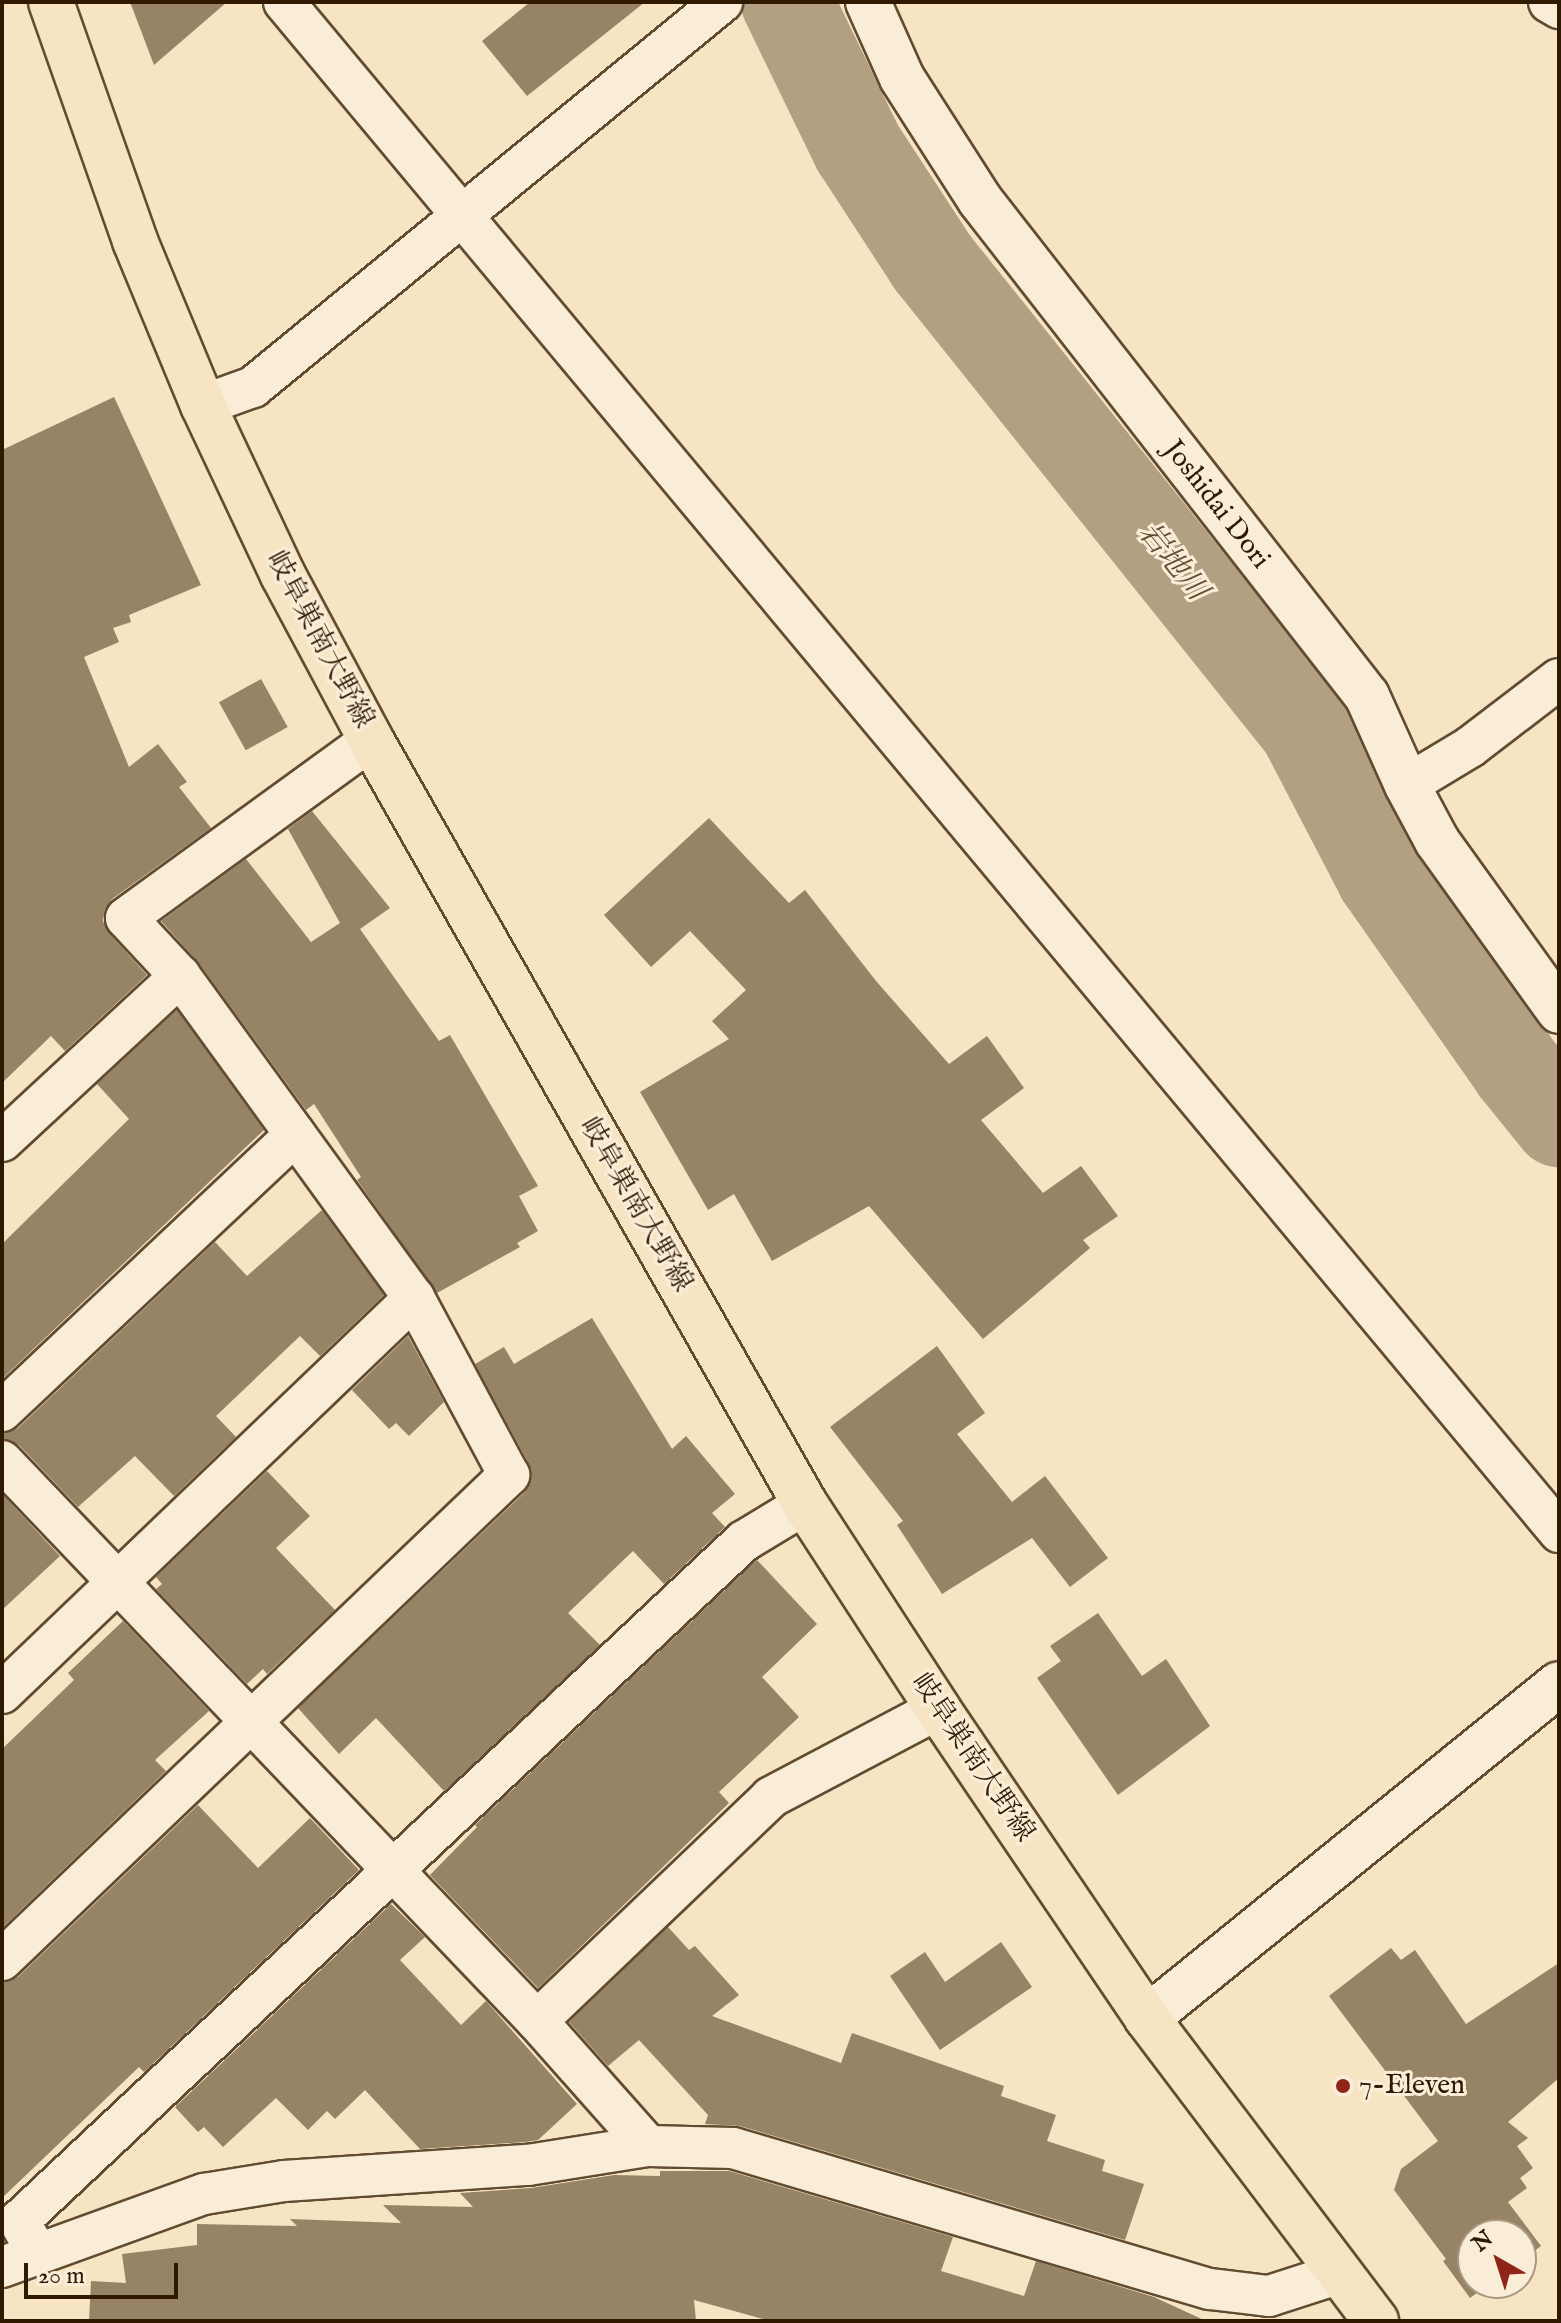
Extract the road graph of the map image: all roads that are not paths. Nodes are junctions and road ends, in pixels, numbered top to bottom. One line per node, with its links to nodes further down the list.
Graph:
1 (51, 2): 8 (main road, 岐阜巣南大野線)
2 (284, 2): 7 (street)
3 (722, 2): 7 (street)
4 (868, 2): 11 (street, Joshidai Dori)
5 (1549, 2): 6 (street)
6 (1559, 8)
7 (459, 216): 8 (street); 20 (street)
8 (203, 405): 10 (main road, 岐阜巣南大野線)
9 (1559, 679): 11 (street)
10 (371, 740): 12 (street); 19 (main road, 岐阜巣南大野線)
11 (1407, 785): 13 (street, Joshidai Dori)
12 (180, 976): 14 (street); 15 (street)
13 (1559, 1011)
14 (295, 1135): 16 (street); 17 (street)
15 (2, 1141)
16 (414, 1298): 21 (street); 25 (street)
17 (2, 1411)
18 (2, 1461): 21 (street)
19 (805, 1504): 24 (main road, 岐阜巣南大野線); 26 (street)
20 (1559, 1532)
21 (119, 1582): 23 (street); 25 (street)
22 (1559, 1684): 28 (street)
23 (2, 1693)
24 (938, 1709): 28 (main road, 岐阜巣南大野線); 29 (street)
25 (251, 1721): 26 (street); 27 (street)
26 (392, 1869): 29 (street); 31 (street)
27 (2, 1960)
28 (1147, 2018): 32 (main road, 岐阜巣南大野線)
29 (537, 2021): 30 (street)
30 (648, 2146): 31 (street); 32 (street)
31 (20, 2260)
32 (1340, 2273): 33 (main road, 岐阜巣南大野線)
33 (1376, 2321)

